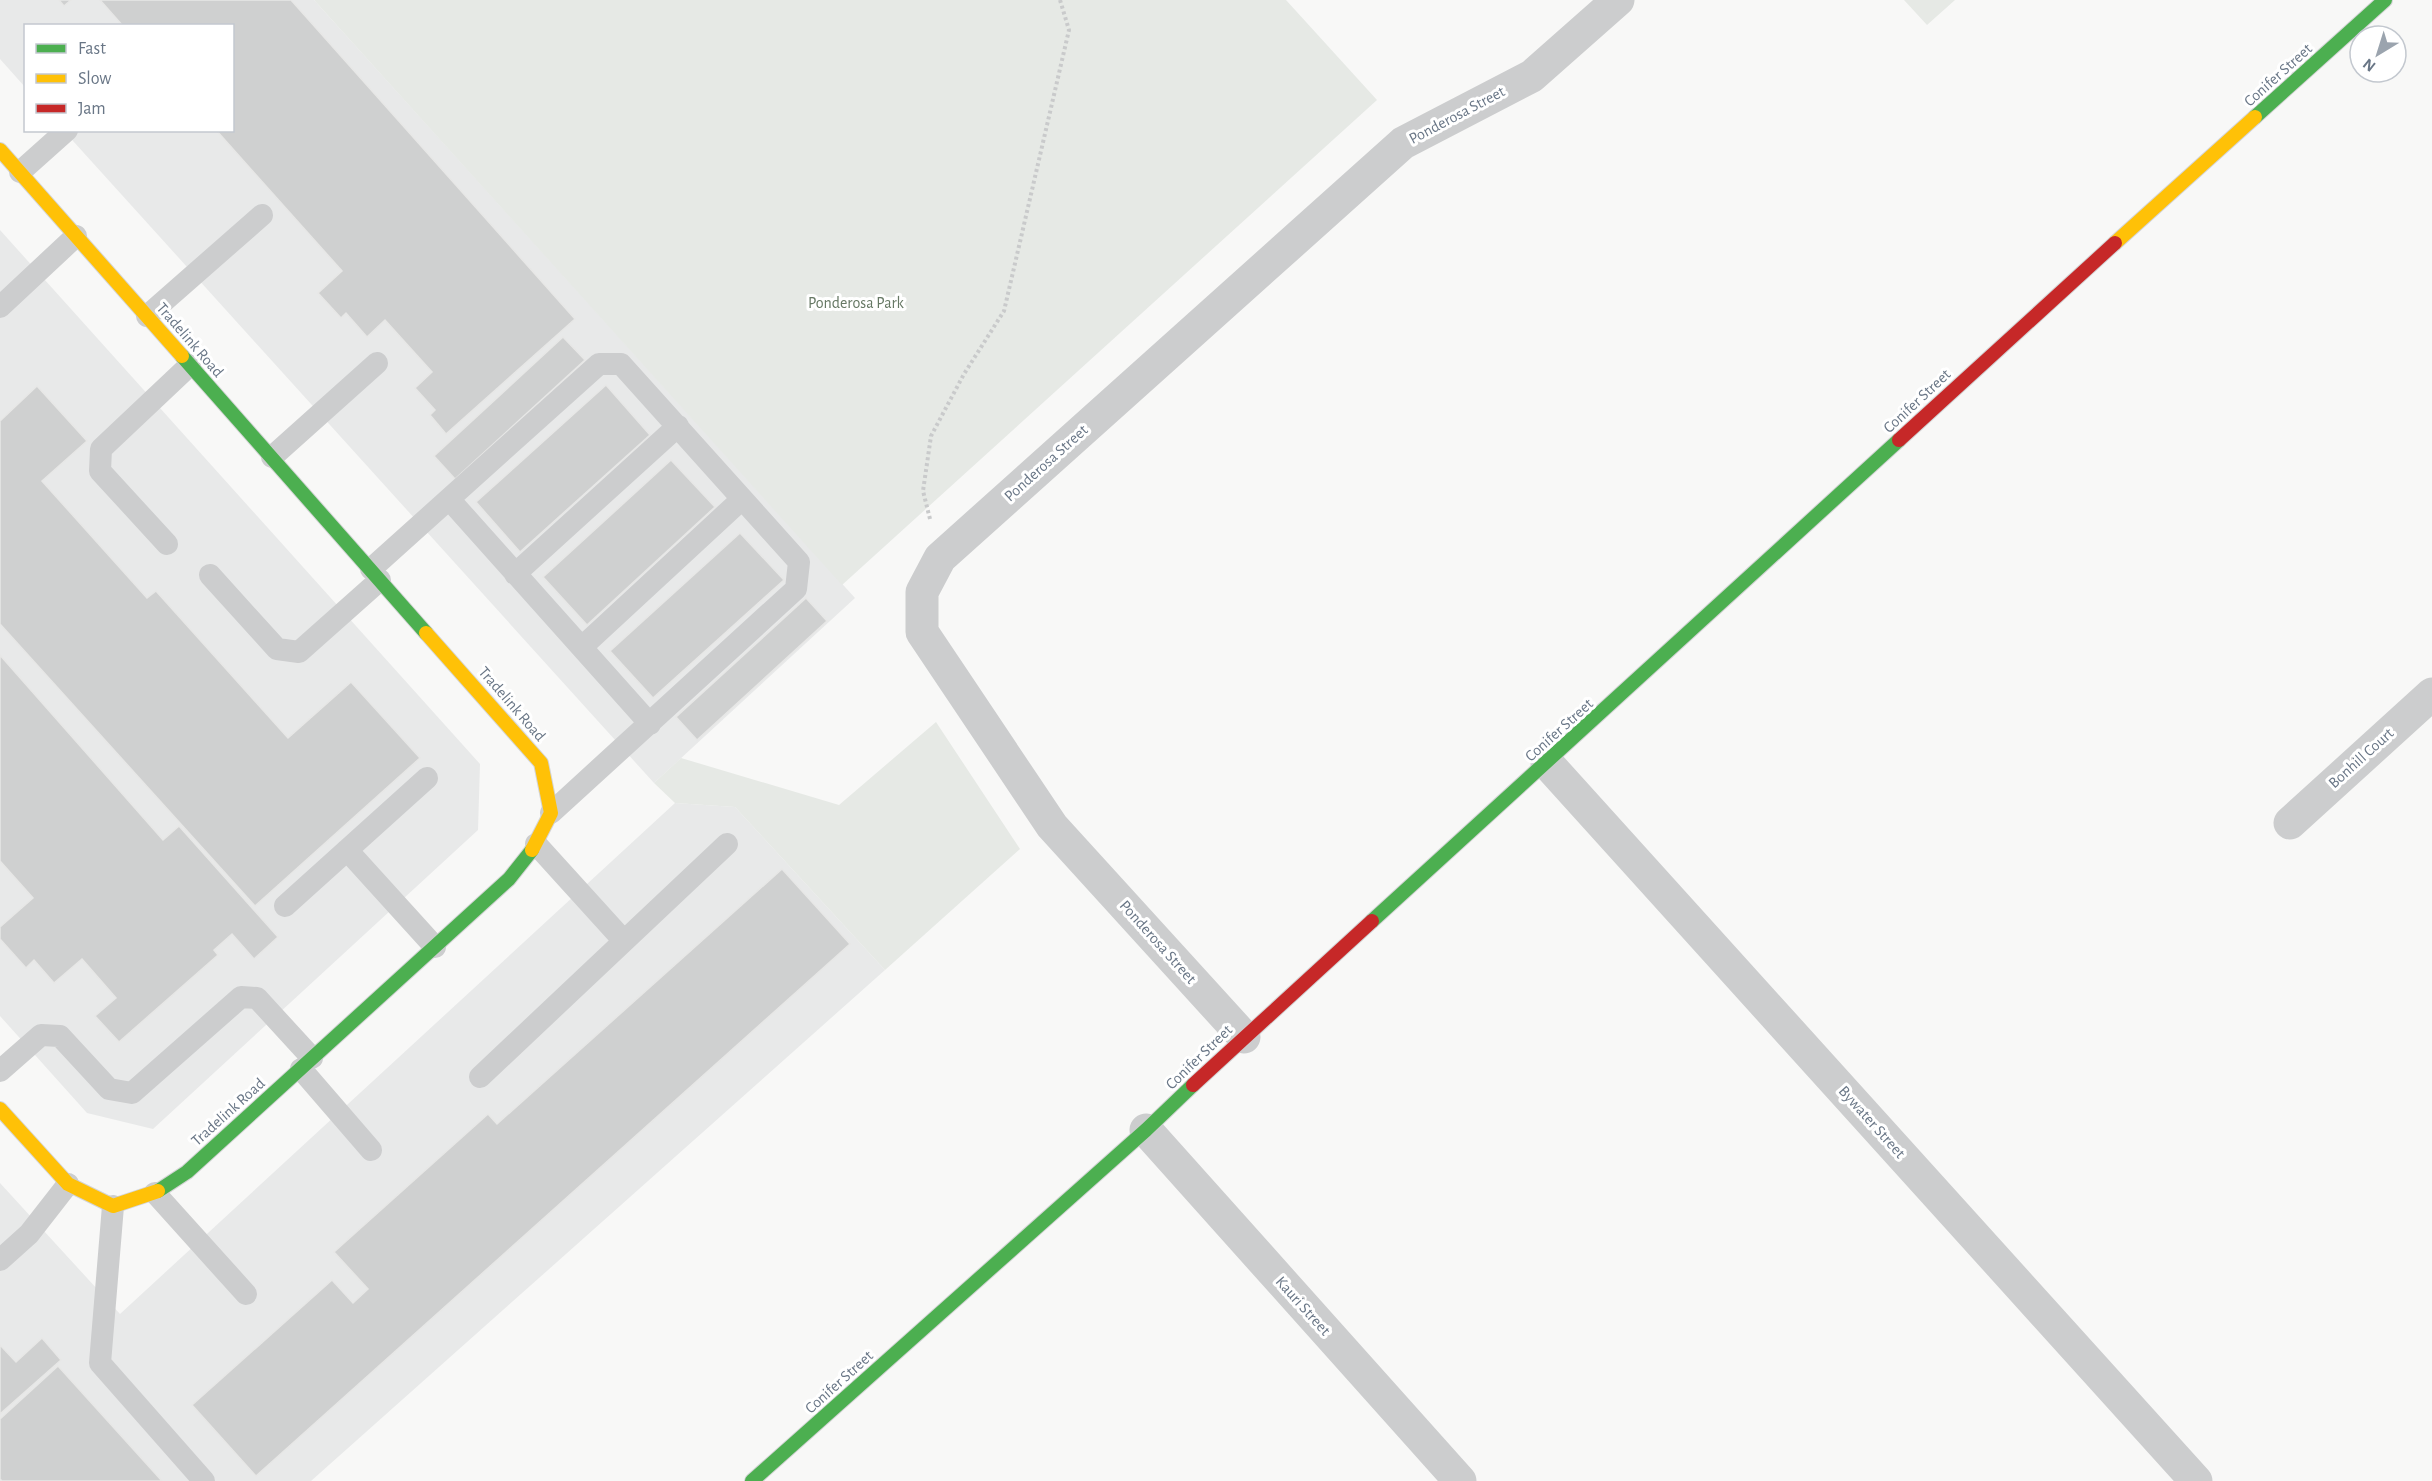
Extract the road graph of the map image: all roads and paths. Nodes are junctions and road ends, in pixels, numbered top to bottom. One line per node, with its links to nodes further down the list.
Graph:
1 (1060, 0): 18 (path)
2 (2385, 0): 25 (street, Conifer Street)
3 (1608, 3): 18 (street, Ponderosa Street)
4 (65, 132): 6 (lane)
5 (0, 150): 6 (street, Tradelink Road)
6 (20, 172): 8 (street, Tradelink Road)
7 (262, 215): 10 (lane)
8 (76, 236): 9 (lane); 10 (street, Tradelink Road)
9 (0, 307)
10 (147, 316): 12 (street, Tradelink Road)
11 (377, 363): 14 (lane)
12 (190, 365): 14 (street, Tradelink Road); 17 (lane)
13 (678, 426): 15 (lane); 16 (lane); 19 (lane)
14 (272, 457): 20 (street, Tradelink Road)
15 (449, 499): 19 (lane); 20 (lane)
16 (742, 499): 22 (lane); 24 (lane)
17 (167, 544)
18 (940, 558): 35 (street, Ponderosa Street)
19 (516, 573): 22 (lane)
20 (375, 574): 21 (lane); 27 (street, Tradelink Road)
21 (210, 575)
22 (582, 647): 24 (lane)
23 (2432, 694): 28 (street, Bonhill Court)
24 (650, 724): 27 (lane)
25 (1547, 764): 35 (street, Conifer Street); 50 (street, Bywater Street)
26 (427, 778): 31 (lane)
27 (551, 813): 29 (street, Tradelink Road)
28 (2290, 823)
29 (536, 844): 33 (lane); 34 (street, Tradelink Road)
30 (727, 844): 33 (lane)
31 (347, 850): 32 (lane); 34 (lane)
32 (285, 906)
33 (624, 941): 38 (lane)
34 (435, 947): 36 (street, Tradelink Road)
35 (1244, 1037): 40 (street, Conifer Street)
36 (307, 1064): 37 (lane); 41 (lane); 43 (street, Tradelink Road)
37 (0, 1071)
38 (480, 1077)
39 (0, 1108): 42 (street)
40 (1146, 1130): 48 (street, Conifer Street); 49 (street, Kauri Street)
41 (371, 1150)
42 (68, 1184): 44 (street); 45 (lane)
43 (155, 1193): 44 (street, Tradelink Road); 46 (lane)
44 (113, 1206): 47 (lane)
45 (0, 1260)
46 (246, 1294)
47 (204, 1481)
48 (752, 1481)
49 (1460, 1481)
50 (2196, 1481)

